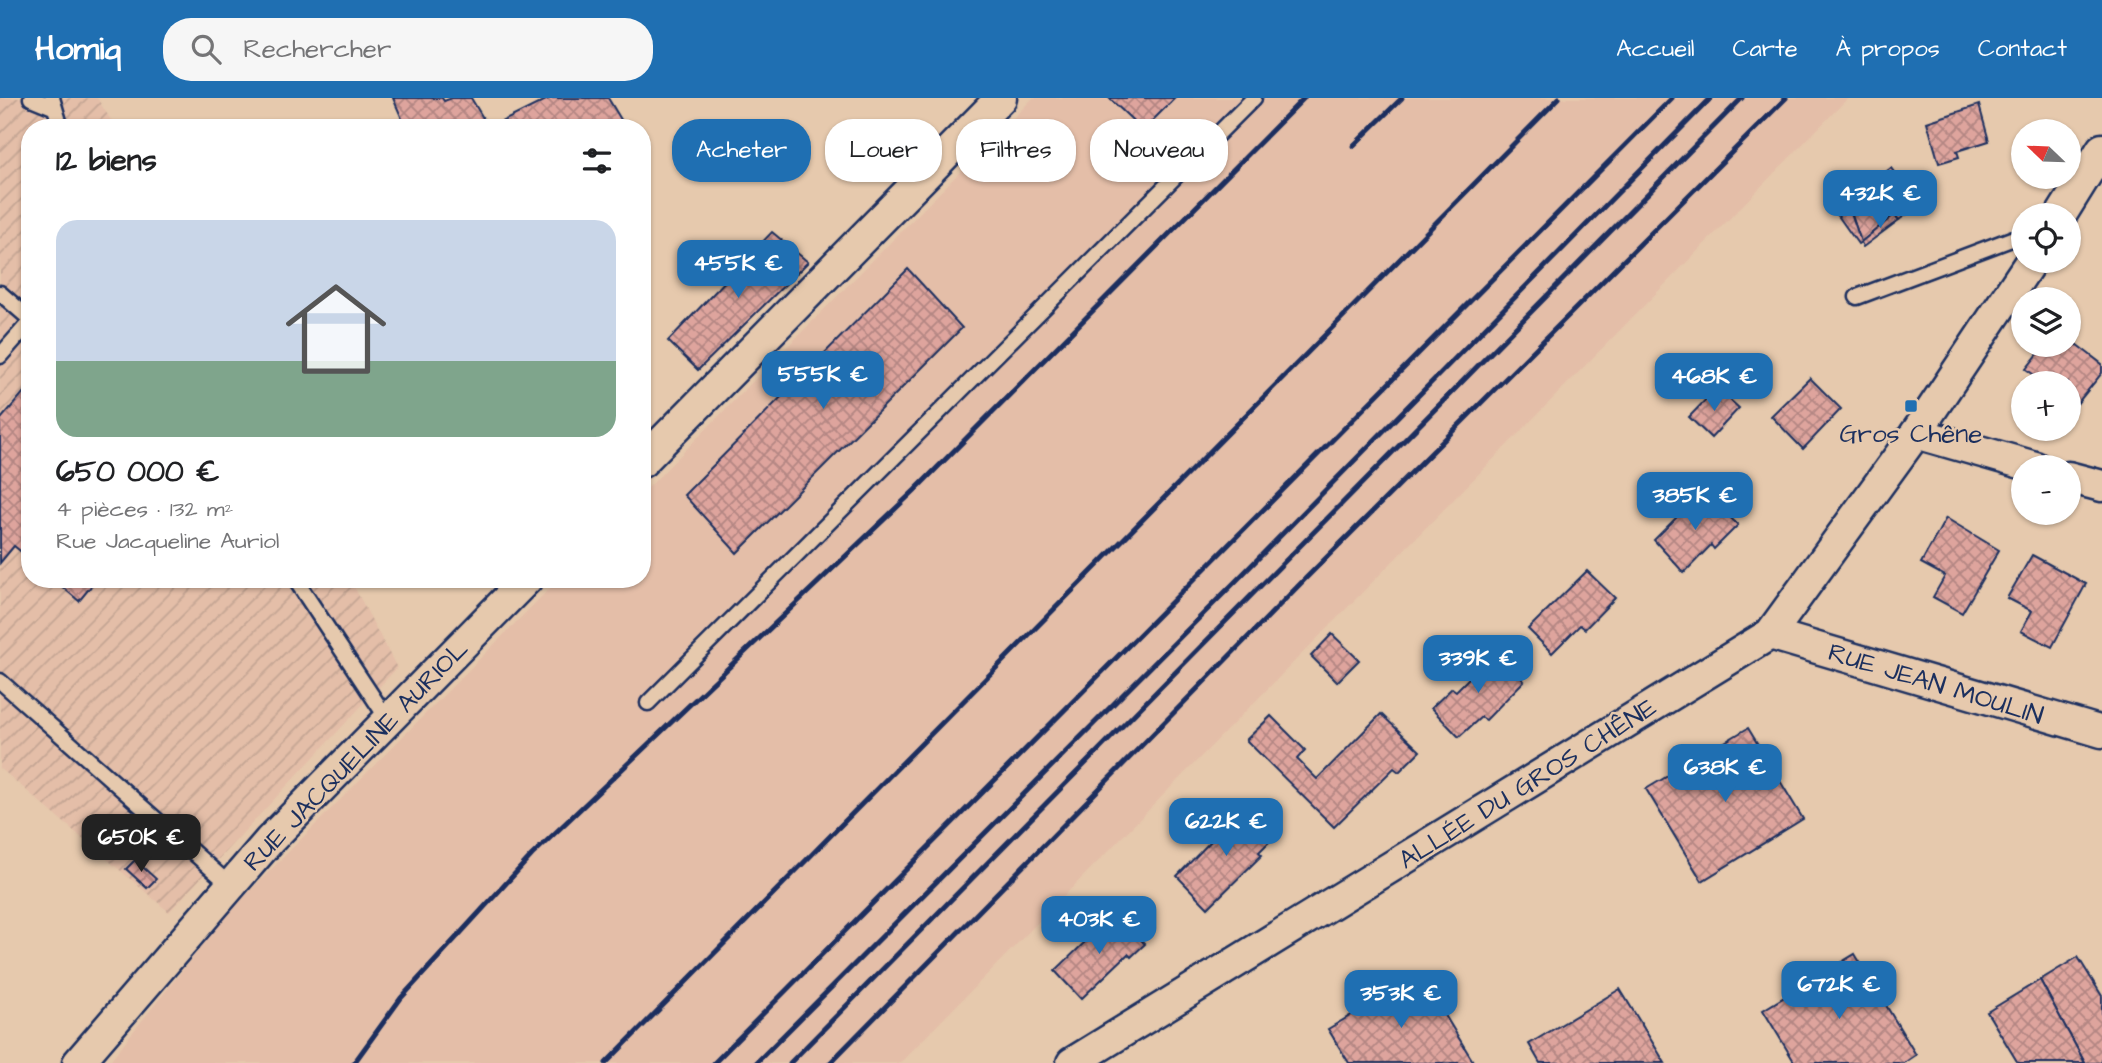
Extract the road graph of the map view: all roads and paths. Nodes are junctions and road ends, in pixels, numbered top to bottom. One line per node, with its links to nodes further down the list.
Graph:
1 (31, 98): 4 (lane)
2 (1001, 98): 16 (street)
3 (1254, 98): 24 (lane)
4 (52, 102): 5 (lane)
5 (58, 119)
6 (2102, 149): 7 (street)
7 (2068, 203)
8 (2011, 239): 11 (lane)
9 (2023, 273): 15 (street, ALLÉE DU GROS CHÊNE)
10 (0, 293): 12 (lane)
11 (1857, 297)
12 (21, 313)
13 (21, 332): 14 (lane)
14 (0, 356)
15 (1916, 433): 17 (street); 22 (street, ALLÉE DU GROS CHÊNE)
16 (651, 453)
17 (2011, 460)
18 (2081, 480): 19 (street)
19 (2102, 486)
20 (301, 588): 25 (lane)
21 (518, 588): 25 (street, RUE JACQUELINE AURIOL)
22 (1770, 634): 26 (street, RUE JEAN MOULIN); 29 (street, ALLÉE DU GROS CHÊNE)
23 (0, 681): 27 (lane)
24 (648, 703)
25 (388, 720): 27 (street, RUE JACQUELINE AURIOL)
26 (2102, 732)
27 (230, 885): 28 (street, RUE JACQUELINE AURIOL)
28 (78, 1063)
29 (1072, 1063)

